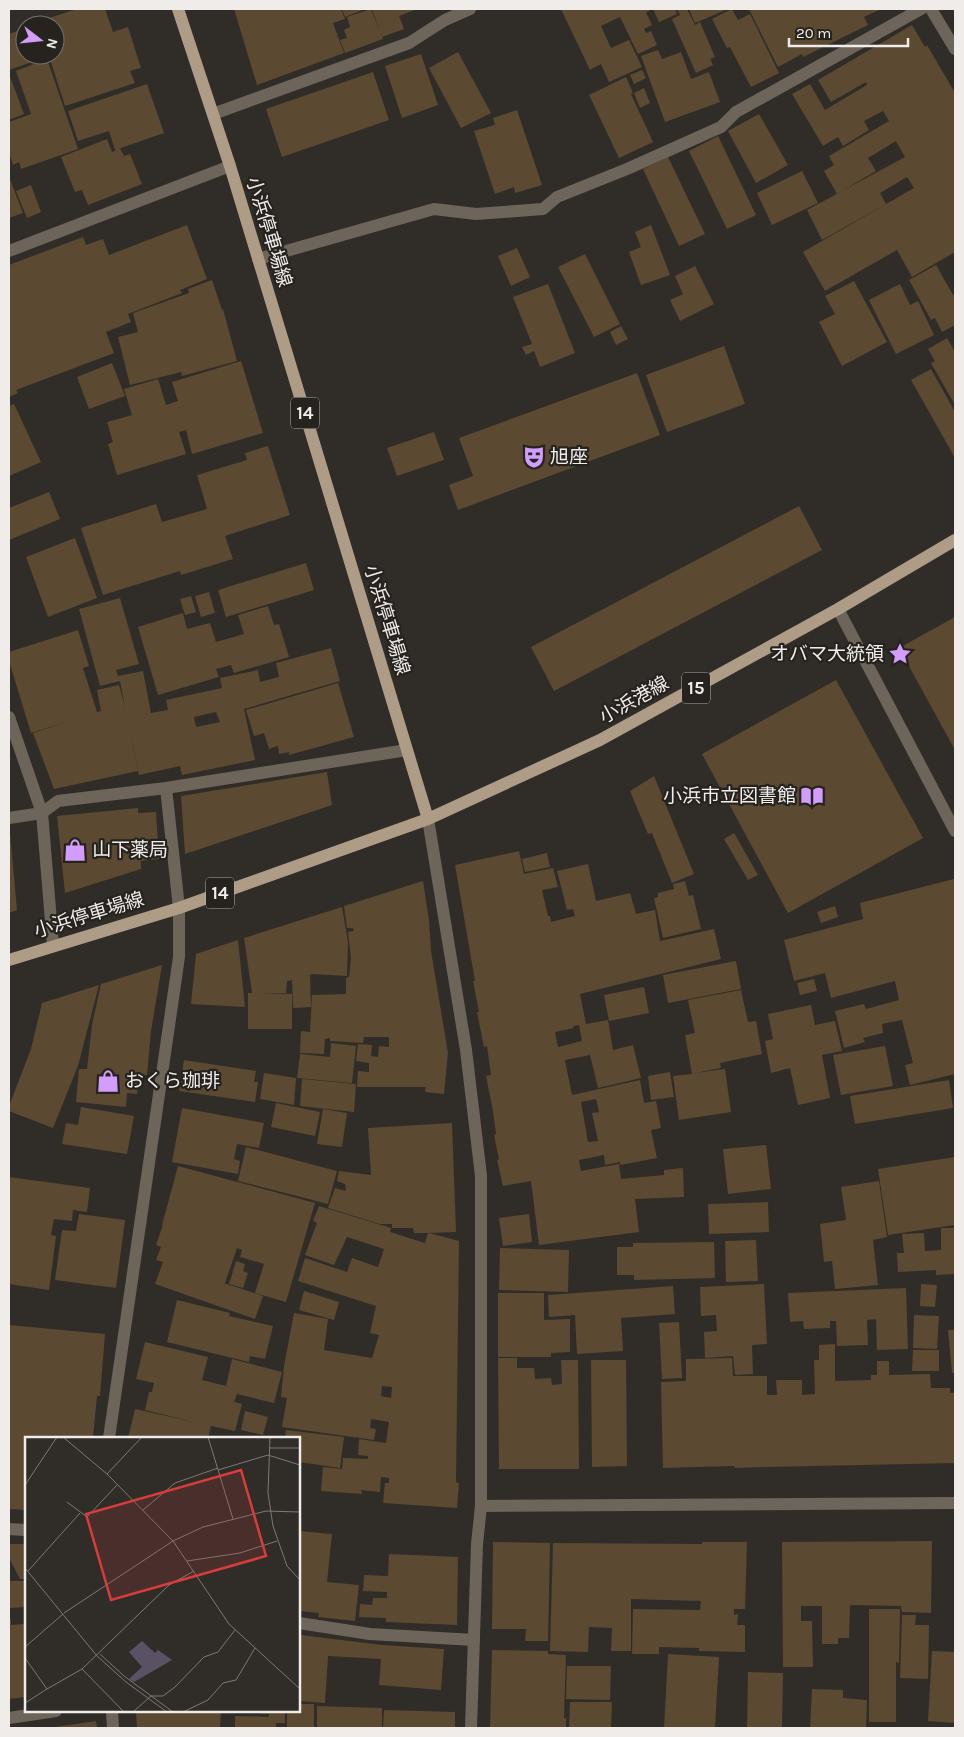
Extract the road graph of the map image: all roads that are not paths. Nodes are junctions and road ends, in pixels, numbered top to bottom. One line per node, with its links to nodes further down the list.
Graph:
1 (178, 9): 6 (main road, 小浜停車場線 / 14)
2 (470, 9): 6 (street)
3 (921, 9): 9 (street)
4 (931, 9): 5 (street)
5 (955, 49)
6 (213, 114): 7 (main road, 小浜停車場線 / 14)
7 (230, 166): 8 (street); 9 (main road, 小浜停車場線 / 14)
8 (9, 251)
9 (258, 259): 13 (main road, 小浜停車場線 / 14)
10 (955, 540): 11 (main road, 小浜港線 / 15)
11 (838, 609): 17 (main road, 小浜港線 / 15); 18 (street)
12 (9, 718): 15 (street)
13 (407, 750): 14 (street); 17 (main road, 小浜停車場線 / 14)
14 (166, 788): 15 (street); 19 (street)
15 (42, 813): 16 (street); 20 (street)
16 (9, 818)
17 (428, 819): 19 (main road, 小浜停車場線 / 14); 24 (street)
18 (955, 831)
19 (179, 908): 20 (main road, 小浜停車場線 / 14); 22 (street)
20 (53, 945): 21 (main road, 小浜停車場線 / 14)
21 (9, 960)
22 (110, 1437)
23 (955, 1503): 24 (street)
24 (481, 1506): 28 (street)
25 (9, 1529): 26 (street)
26 (25, 1530)
27 (300, 1623): 28 (street)
28 (474, 1640): 33 (street)
29 (49, 1712): 31 (street)
30 (112, 1712): 32 (street)
31 (9, 1718)
32 (113, 1728)
33 (471, 1728)

